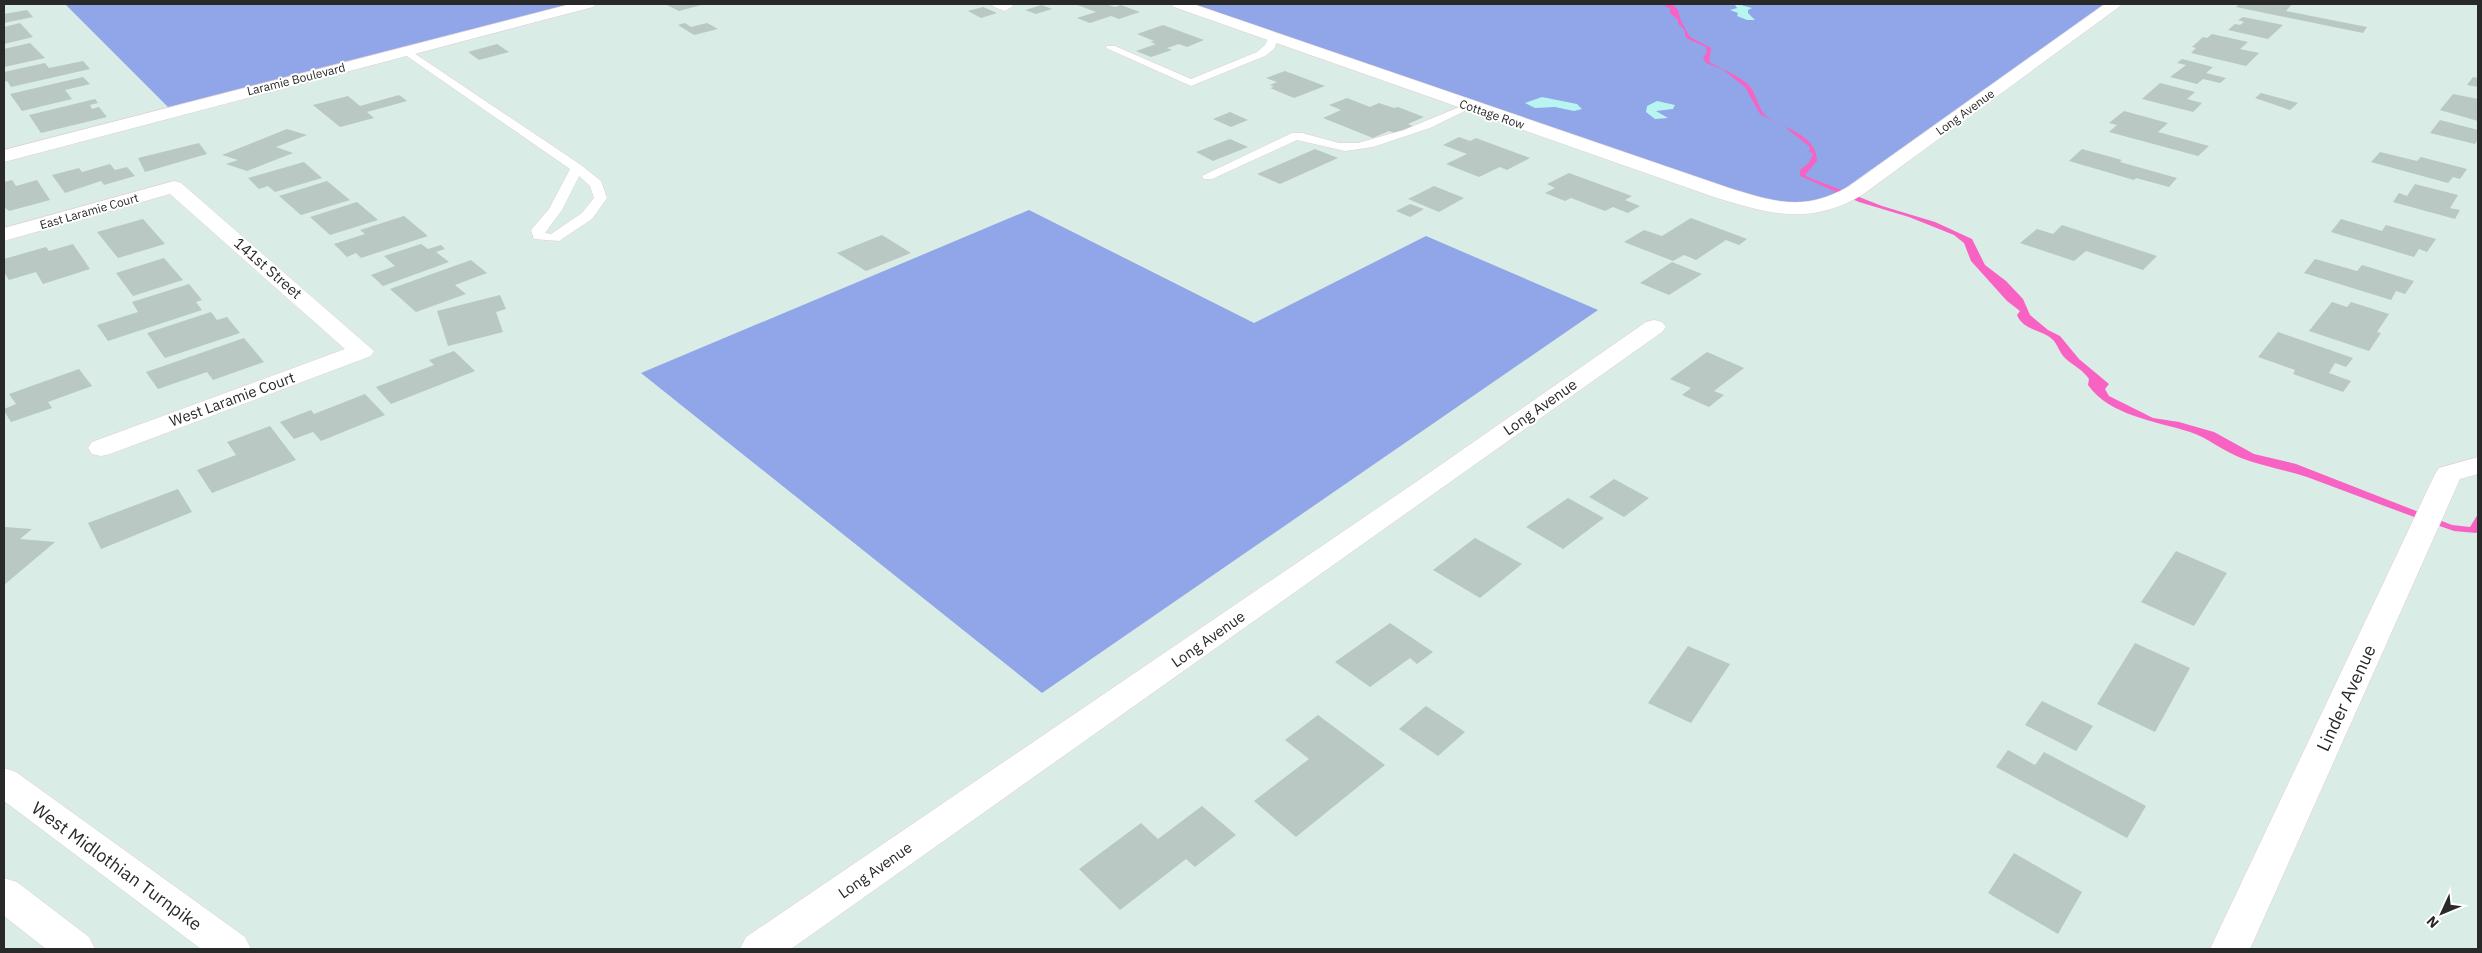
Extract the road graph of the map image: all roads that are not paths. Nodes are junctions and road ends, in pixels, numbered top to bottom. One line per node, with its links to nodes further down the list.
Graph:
1 (588, 4): 6 (street, Laramie Boulevard)
2 (1179, 4): 4 (street, Cottage Row)
3 (2115, 4): 12 (street, Long Avenue)
4 (1274, 37): 5 (lane); 7 (street, Cottage Row)
5 (1111, 48)
6 (406, 50): 8 (street, Laramie Boulevard); 9 (lane)
7 (1469, 106): 10 (lane); 12 (street, Cottage Row)
8 (4, 156)
9 (578, 168): 9 (lane)
10 (1208, 176)
11 (174, 186): 13 (street, East Laramie Court); 15 (street, 141st Street)
12 (1810, 209)
13 (4, 235)
14 (1654, 327): 22 (street, Long Avenue)
15 (362, 350): 16 (street, West Laramie Court)
16 (101, 448)
17 (2478, 465): 23 (street, Linder Avenue)
18 (4, 782): 21 (street, West Midlothian Turnpike)
19 (4, 894): 20 (street)
20 (75, 949)
21 (231, 949)
22 (760, 949)
23 (2230, 949)

